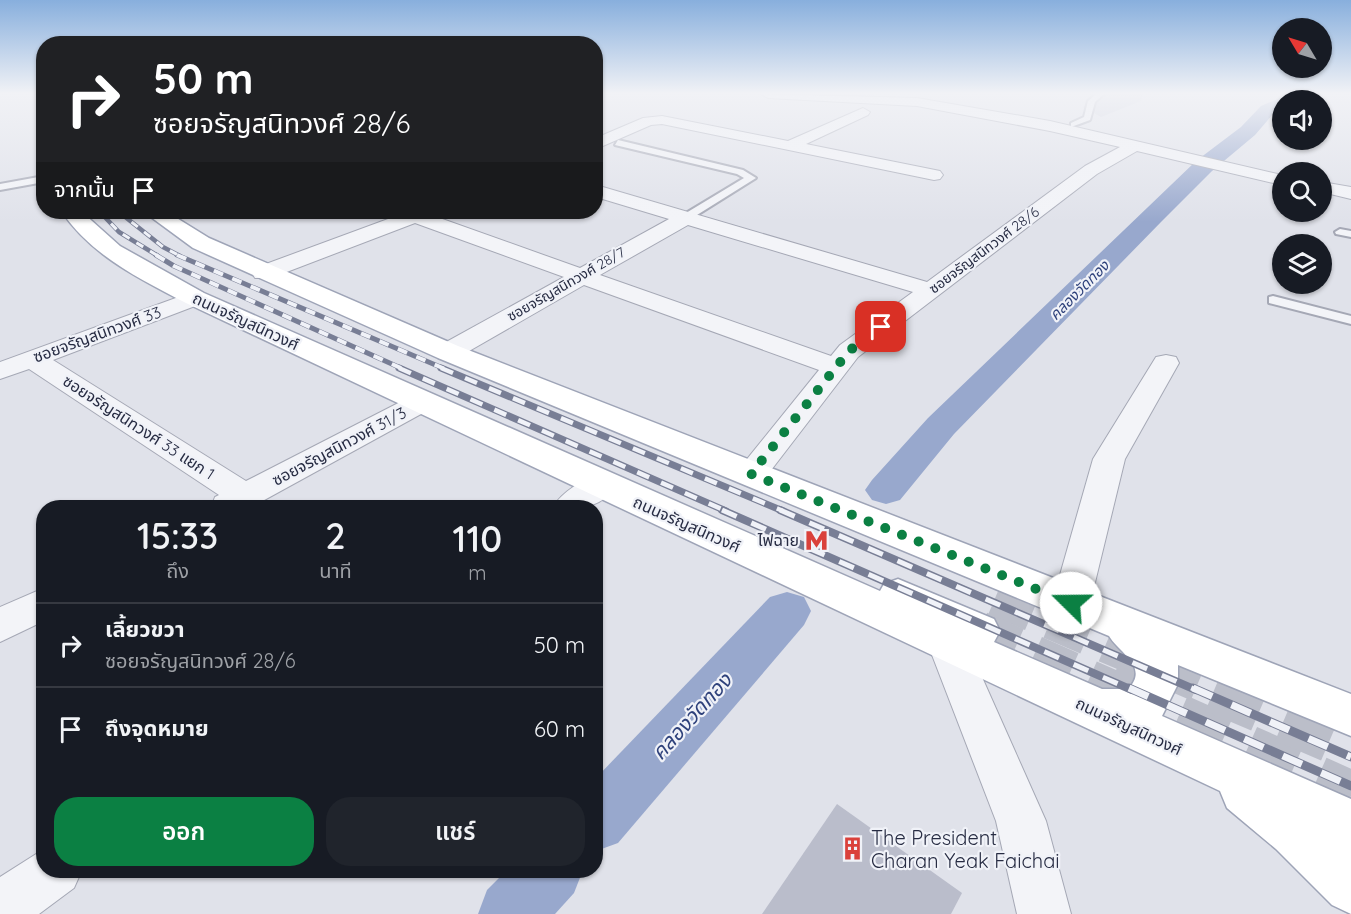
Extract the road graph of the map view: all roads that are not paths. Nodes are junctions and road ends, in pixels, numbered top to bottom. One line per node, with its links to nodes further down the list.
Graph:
1 (740, 137): 5 (street)
2 (809, 137): 5 (street)
3 (1092, 137): 6 (street)
4 (618, 143): 14 (lane)
5 (789, 146): 7 (street)
6 (1133, 147): 8 (street); 23 (street, ซอยจรัญสนิทวงศ์ 28/6)
7 (934, 175)
8 (1272, 178)
9 (36, 180): 10 (lane)
10 (0, 187)
11 (1332, 190): 13 (street)
12 (603, 193): 14 (street)
13 (1351, 193)
14 (685, 218): 22 (street, ซอยจรัญสนิทวงศ์ 28/7); 23 (street)
15 (78, 219): 24 (main road, ถนนจรัญสนิทวงศ์)
16 (93, 219): 43 (main road, ถนนจรัญสนิทวงศ์)
17 (149, 219): 38 (main road)
18 (156, 219): 21 (main road)
19 (408, 219): 21 (street)
20 (434, 219): 22 (street)
21 (263, 273): 27 (main road)
22 (580, 275): 27 (street, ซอยจรัญสนิทวงศ์ 28/7); 30 (street)
23 (930, 290): 30 (street, ซอยจรัญสนิทวงศ์ 28/6)
24 (195, 298): 28 (street, ซอยจรัญสนิทวงศ์ 33); 32 (main road, ถนนจรัญสนิทวงศ์)
25 (1273, 300): 26 (lane)
26 (1351, 320)
27 (448, 352): 33 (main road)
28 (32, 359): 31 (street, ซอยจรัญสนิทวงศ์ 33); 35 (street, ซอยจรัญสนิทวงศ์ 33 แยก 1)
29 (1166, 363): 39 (street)
30 (836, 367): 33 (street, ซอยจรัญสนิทวงศ์ 28/6)
31 (0, 371)
32 (422, 402): 34 (main road, ถนนจรัญสนิทวงศ์); 36 (street, ซอยจรัญสนิทวงศ์ 31/3)
33 (751, 474): 39 (main road)
34 (600, 485): 37 (street); 43 (main road, ถนนจรัญสนิทวงศ์)
35 (233, 500)
36 (236, 500)
37 (580, 500)
38 (996, 596)
39 (1071, 603): 41 (main road)
40 (36, 607): 42 (street)
41 (1120, 623): 44 (main road); 45 (main road)
42 (0, 626)
43 (963, 636): 44 (main road, ถนนจรัญสนิทวงศ์); 51 (street)
44 (1096, 710): 46 (main road, ถนนจรัญสนิทวงศ์)
45 (1351, 715)
46 (1209, 762): 47 (main road, ถนนจรัญสนิทวงศ์); 49 (main road)
47 (1351, 826)
48 (45, 878): 50 (street)
49 (1351, 886)
50 (0, 909)
51 (1044, 914)

